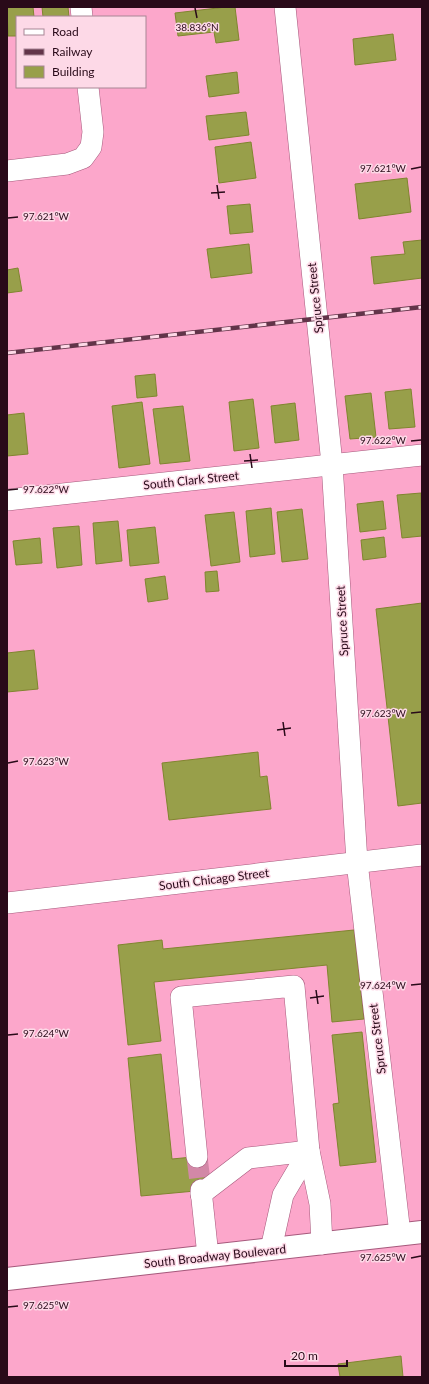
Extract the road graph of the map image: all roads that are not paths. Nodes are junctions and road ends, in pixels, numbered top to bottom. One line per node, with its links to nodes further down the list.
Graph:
1 (285, 7): 5 (street, Spruce Street)
2 (88, 88): 3 (street)
3 (7, 171)
4 (422, 455): 5 (street, South Clark Street)
5 (332, 464): 6 (street, South Clark Street); 8 (street, Spruce Street)
6 (7, 500)
7 (422, 855): 8 (street, South Chicago Street)
8 (357, 862): 9 (street, South Chicago Street); 13 (street, Spruce Street)
9 (7, 903)
10 (309, 1151): 11 (street); 14 (street); 15 (street); 16 (street)
11 (197, 1157)
12 (422, 1232): 13 (main road, South Broadway Boulevard)
13 (400, 1234): 14 (main road, South Broadway Boulevard)
14 (322, 1244): 15 (main road, South Broadway Boulevard)
15 (271, 1249): 16 (main road, South Broadway Boulevard)
16 (208, 1256): 17 (main road, South Broadway Boulevard)
17 (7, 1279)

